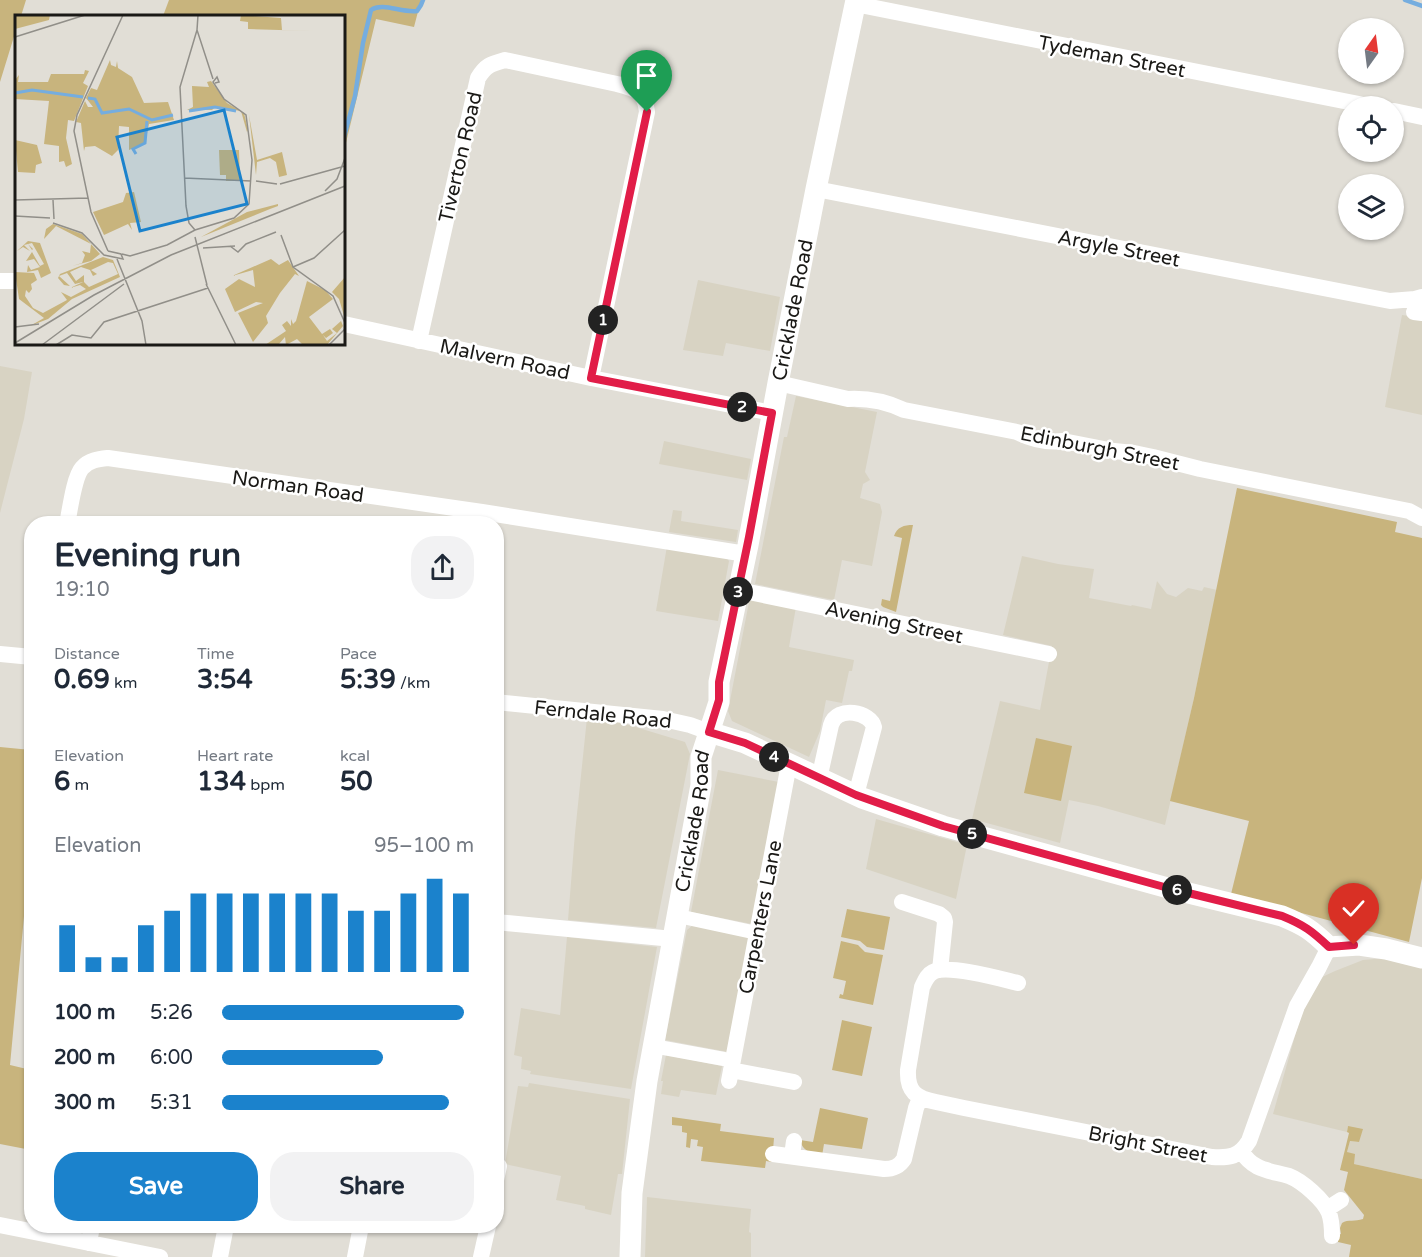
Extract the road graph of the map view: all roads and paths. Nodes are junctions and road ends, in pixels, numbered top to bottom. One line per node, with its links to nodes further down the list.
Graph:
1 (856, 2): 2 (street, Tydeman Street); 5 (street, Cricklade Road)
2 (1338, 100)
3 (1404, 113): 4 (street)
4 (1422, 117)
5 (816, 189): 6 (street, Argyle Street); 10 (street, Cricklade Road)
6 (1419, 307)
7 (345, 324): 8 (street, Malvern Road)
8 (419, 340): 9 (street, Malvern Road); 9 (street, Tiverton Road)
9 (591, 378): 11 (street, Malvern Road)
10 (777, 383): 11 (street, Cricklade Road); 13 (street, Edinburgh Street)
11 (772, 413): 14 (street, Cricklade Road)
12 (69, 516): 14 (street, Norman Road)
13 (1422, 518)
14 (746, 554): 15 (street, Cricklade Road)
15 (739, 590): 17 (street, Avening Street); 20 (street, Cricklade Road)
16 (0, 654): 18 (street)
17 (1049, 654)
18 (24, 656)
19 (504, 703): 20 (street, Ferndale Road)
20 (709, 732): 21 (street); 25 (street, Cricklade Road)
21 (789, 764): 22 (street); 27 (street, Carpenters Lane)
22 (819, 778): 23 (street); 23 (street)
23 (856, 795): 29 (street)
24 (902, 902): 31 (street)
25 (678, 916): 27 (street); 28 (street, Cricklade Road)
26 (504, 923): 28 (street)
27 (757, 933): 34 (street, Carpenters Lane)
28 (673, 939): 33 (street, Cricklade Road)
29 (1329, 947): 30 (street); 37 (street)
30 (1421, 953)
31 (940, 970): 32 (street); 36 (street)
32 (1018, 983)
33 (653, 1046): 34 (street); 52 (street, Cricklade Road)
34 (729, 1068): 35 (street)
35 (794, 1082)
36 (915, 1093): 37 (street, Bright Street); 38 (street)
37 (1241, 1151): 46 (street)
38 (773, 1154)
39 (0, 1225): 40 (street)
40 (24, 1230)
41 (40, 1233): 47 (street)
42 (91, 1233): 47 (street)
43 (225, 1233): 49 (street)
44 (360, 1233): 50 (street)
45 (486, 1233): 51 (street)
46 (1332, 1236)
47 (89, 1243): 48 (street)
48 (160, 1257)
49 (220, 1257)
50 (355, 1257)
51 (481, 1257)
52 (630, 1257)

